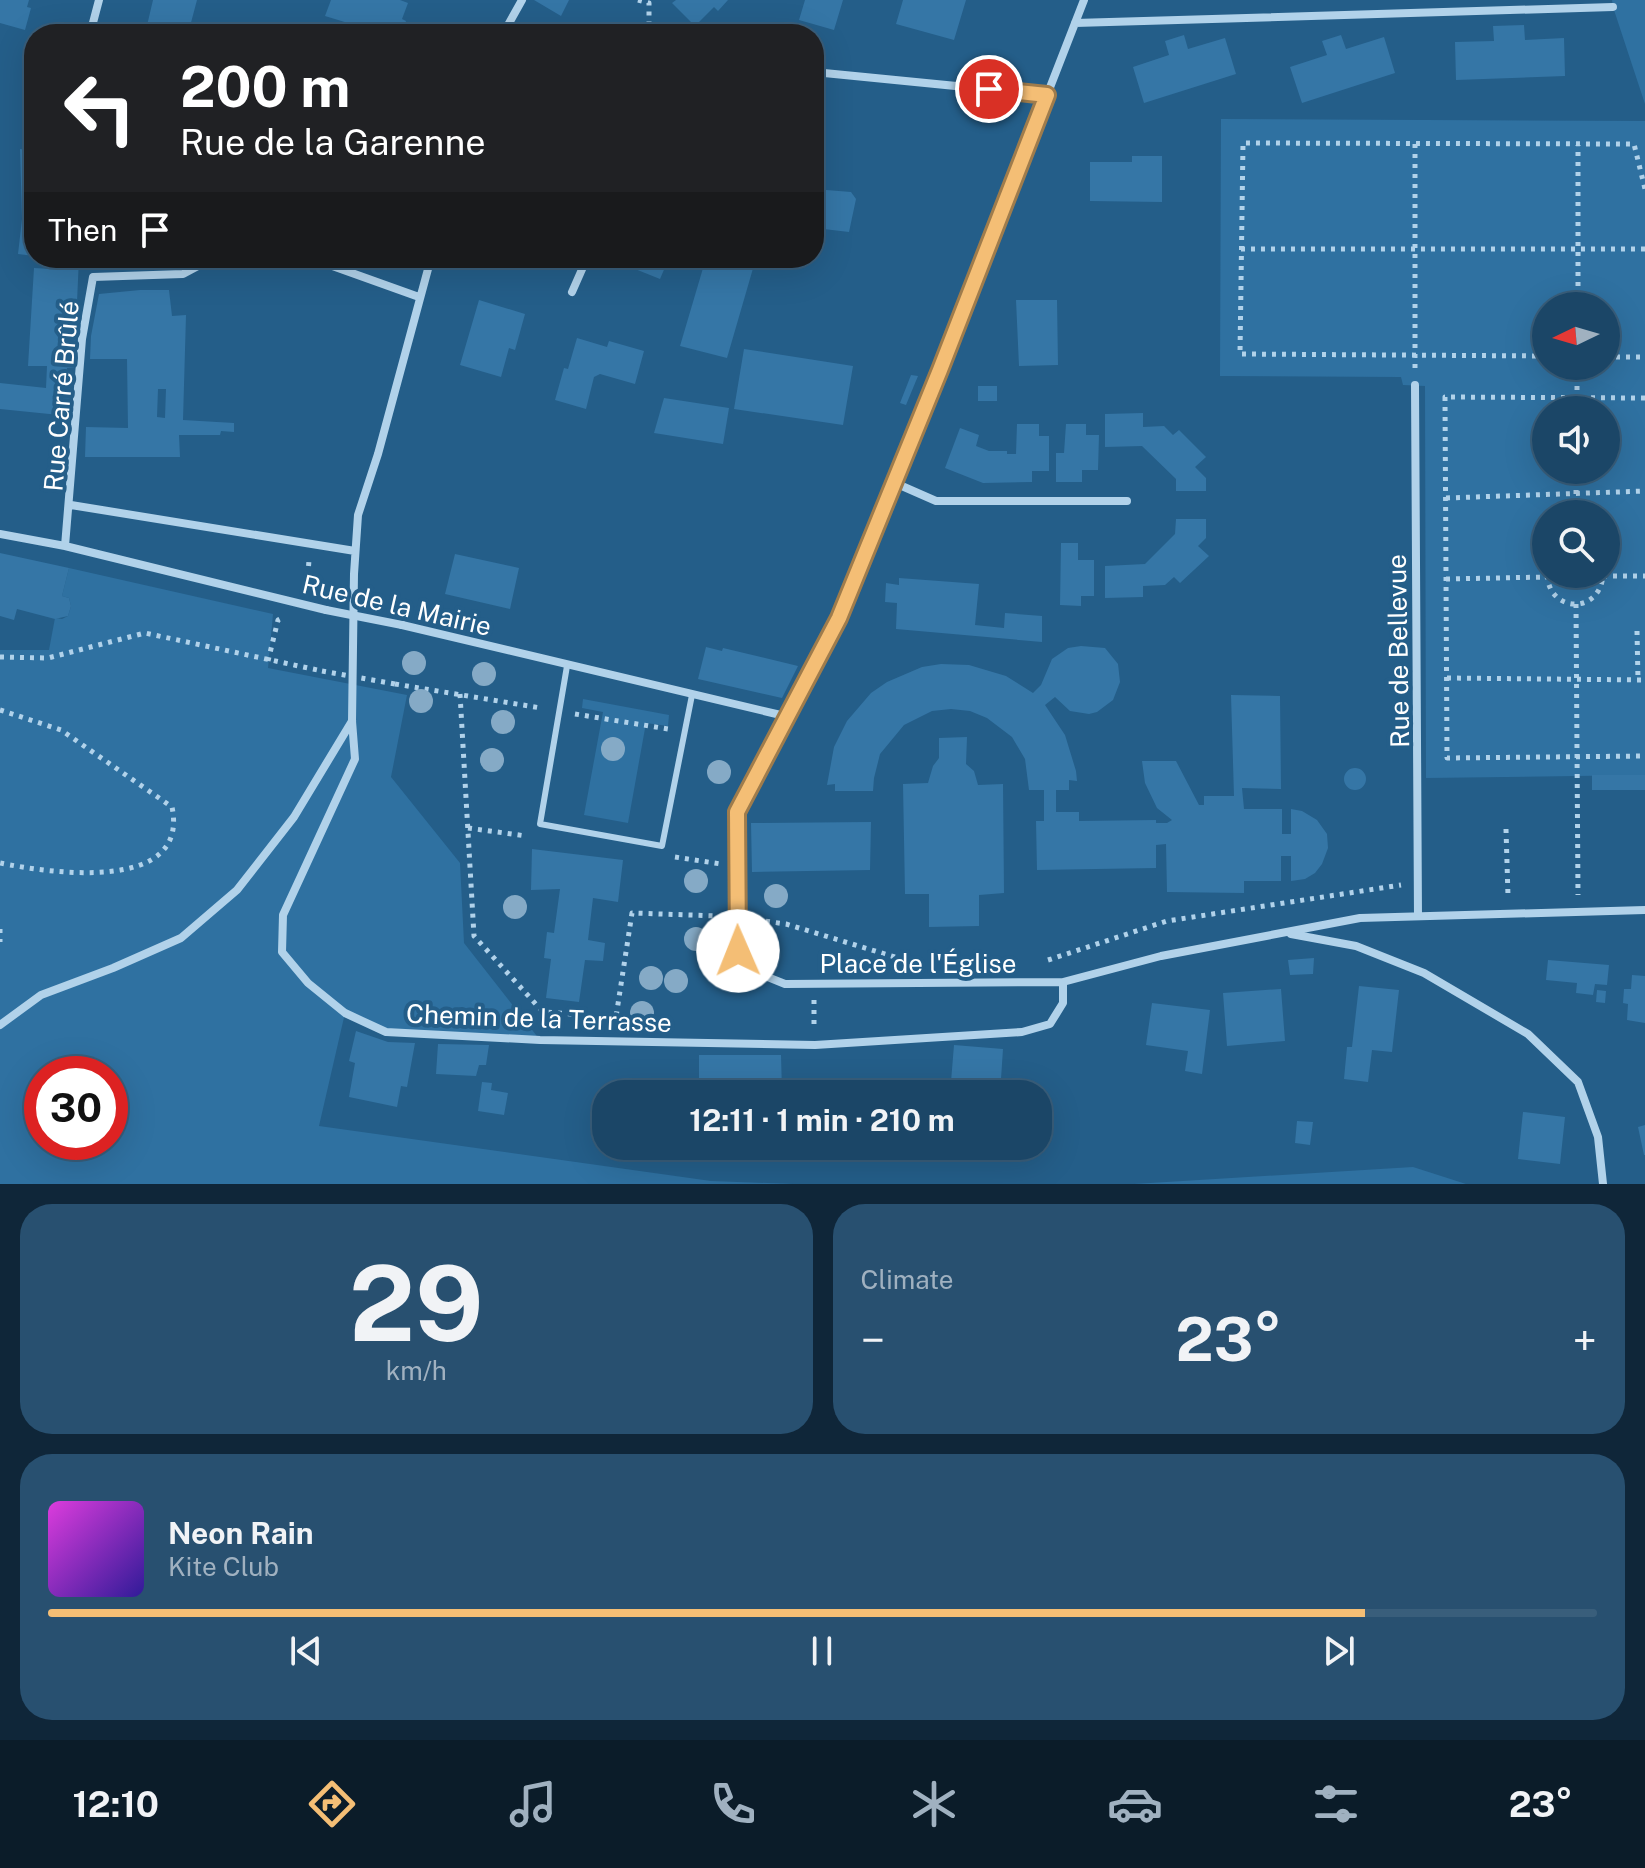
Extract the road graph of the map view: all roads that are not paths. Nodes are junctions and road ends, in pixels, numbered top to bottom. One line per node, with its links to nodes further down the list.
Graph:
1 (99, 0): 6 (street)
2 (522, 0): 7 (street)
3 (1084, 0): 5 (street)
4 (1613, 7): 5 (street)
5 (1075, 23): 9 (street)
6 (93, 24)
7 (509, 24)
8 (824, 73): 9 (street)
9 (1047, 95): 17 (street)
10 (194, 268): 19 (street, Rue Carré Brûlé)
11 (338, 268): 15 (street)
12 (428, 268): 15 (street, Chemin de la Terrasse)
13 (583, 268): 14 (street)
14 (572, 292)
15 (419, 297): 22 (street, Chemin de la Terrasse)
16 (1415, 385): 28 (street, Rue de Bellevue)
17 (895, 483): 18 (street); 25 (street)
18 (1127, 501)
19 (71, 505): 21 (street, Rue Carré Brûlé); 22 (street)
20 (0, 534): 21 (street, Rue de la Mairie)
21 (65, 546): 23 (street, Rue de la Mairie, bridge)
22 (355, 551): 26 (street, Chemin de la Terrasse)
23 (567, 666): 24 (street, Rue de la Mairie); 24 (lane)
24 (692, 695): 25 (street, Rue de la Mairie)
25 (785, 716): 30 (street, Place de l'Église)
26 (352, 721): 30 (street, Chemin de la Terrasse); 31 (street)
27 (1645, 910): 28 (street)
28 (1418, 916): 29 (street)
29 (1285, 932): 30 (street); 32 (street)
30 (1063, 982)
31 (0, 1025)
32 (1603, 1184)

